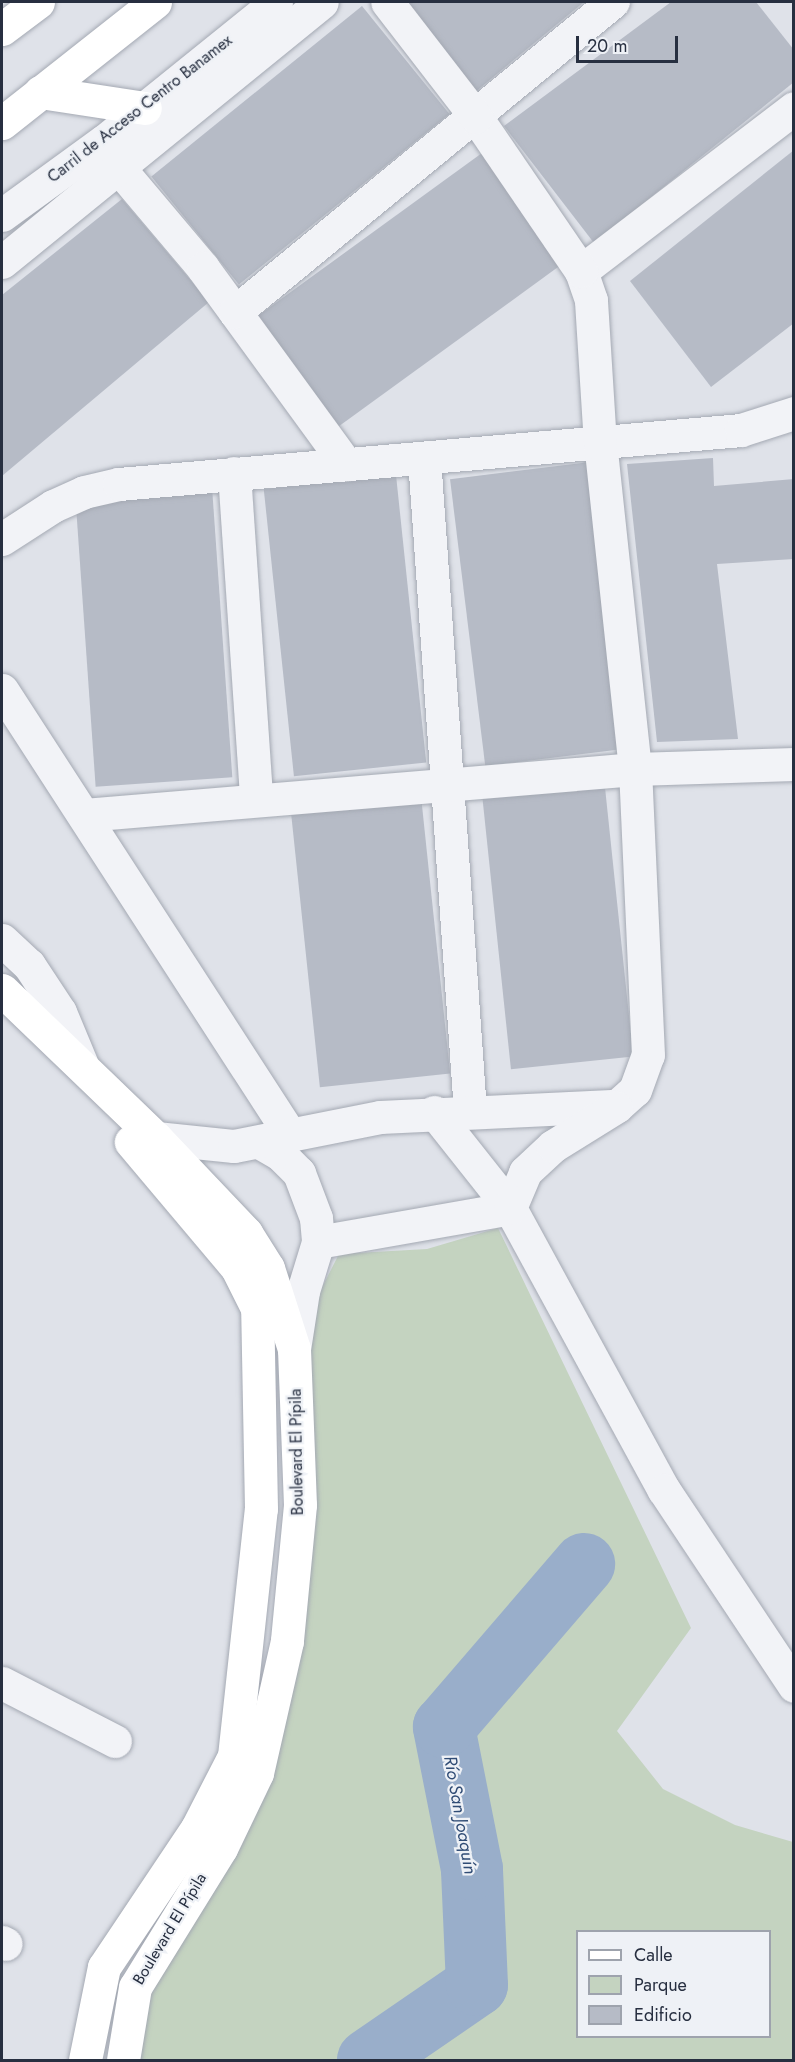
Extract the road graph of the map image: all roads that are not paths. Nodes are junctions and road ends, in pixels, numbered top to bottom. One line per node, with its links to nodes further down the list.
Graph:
1 (38, 2): 7 (street)
2 (154, 2): 8 (street)
3 (276, 2): 9 (street, Carril de Acceso Centro Banamex)
4 (322, 2): 13 (street)
5 (387, 2): 11 (street)
6 (613, 2): 11 (street)
7 (2, 29)
8 (40, 92): 9 (street); 12 (street)
9 (145, 108): 14 (street, Carril de Acceso Centro Banamex)
10 (794, 108): 16 (street)
11 (476, 117): 16 (street); 17 (street)
12 (2, 123)
13 (118, 167): 15 (street); 17 (street)
14 (2, 215)
15 (2, 262)
16 (580, 271): 19 (street)
17 (235, 312): 21 (street)
18 (794, 413): 19 (street)
19 (600, 444): 20 (street); 26 (street)
20 (423, 458): 21 (street); 27 (street)
21 (346, 464): 22 (street)
22 (234, 473): 23 (street); 28 (street)
23 (2, 539)
24 (2, 690): 29 (street)
25 (794, 764): 26 (street)
26 (635, 769): 27 (street); 34 (street)
27 (445, 786): 28 (street); 35 (street)
28 (256, 799): 29 (street)
29 (84, 815): 37 (street)
30 (2, 940): 33 (street)
31 (2, 990): 33 (street, Boulevard El Pípila)
32 (2, 1016): 38 (street, Boulevard El Pípila)
33 (82, 1065): 38 (street, Boulevard El Pípila)
34 (617, 1106): 35 (street); 39 (street)
35 (470, 1111): 36 (street)
36 (434, 1112): 37 (street); 39 (street)
37 (274, 1137): 38 (street); 40 (street)
38 (149, 1146): 41 (street, Boulevard El Pípila); 45 (street, Boulevard El Pípila)
39 (510, 1208): 40 (street); 43 (street)
40 (318, 1242): 41 (street)
41 (294, 1349): 46 (street, Boulevard El Pípila)
42 (2, 1683): 44 (street)
43 (794, 1686)
44 (116, 1741)
45 (85, 2061)
46 (123, 2061)

